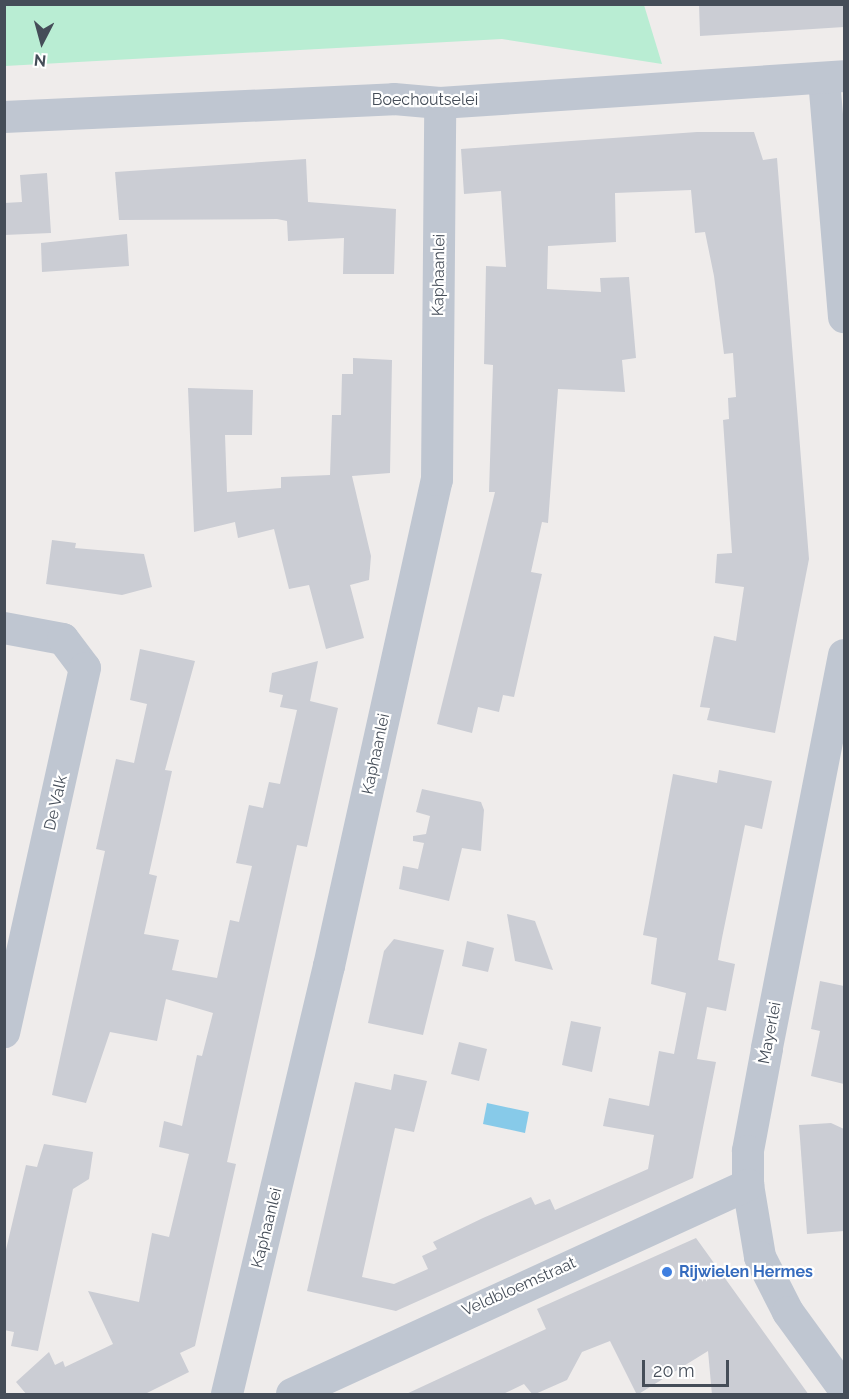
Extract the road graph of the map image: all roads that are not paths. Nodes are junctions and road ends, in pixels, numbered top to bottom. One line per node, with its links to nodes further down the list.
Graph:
1 (834, 78): 2 (street, Boechoutselei); 4 (street)
2 (440, 103): 3 (street, Boechoutselei); 10 (street, Kaphaanlei)
3 (4, 117)
4 (844, 317)
5 (4, 628): 7 (street, De Valk)
6 (844, 655): 8 (street, Mayerlei)
7 (4, 1032)
8 (748, 1185): 9 (street, Mayerlei); 11 (street, Veldbloemstraat)
9 (844, 1389)
10 (227, 1395)
11 (292, 1395)

